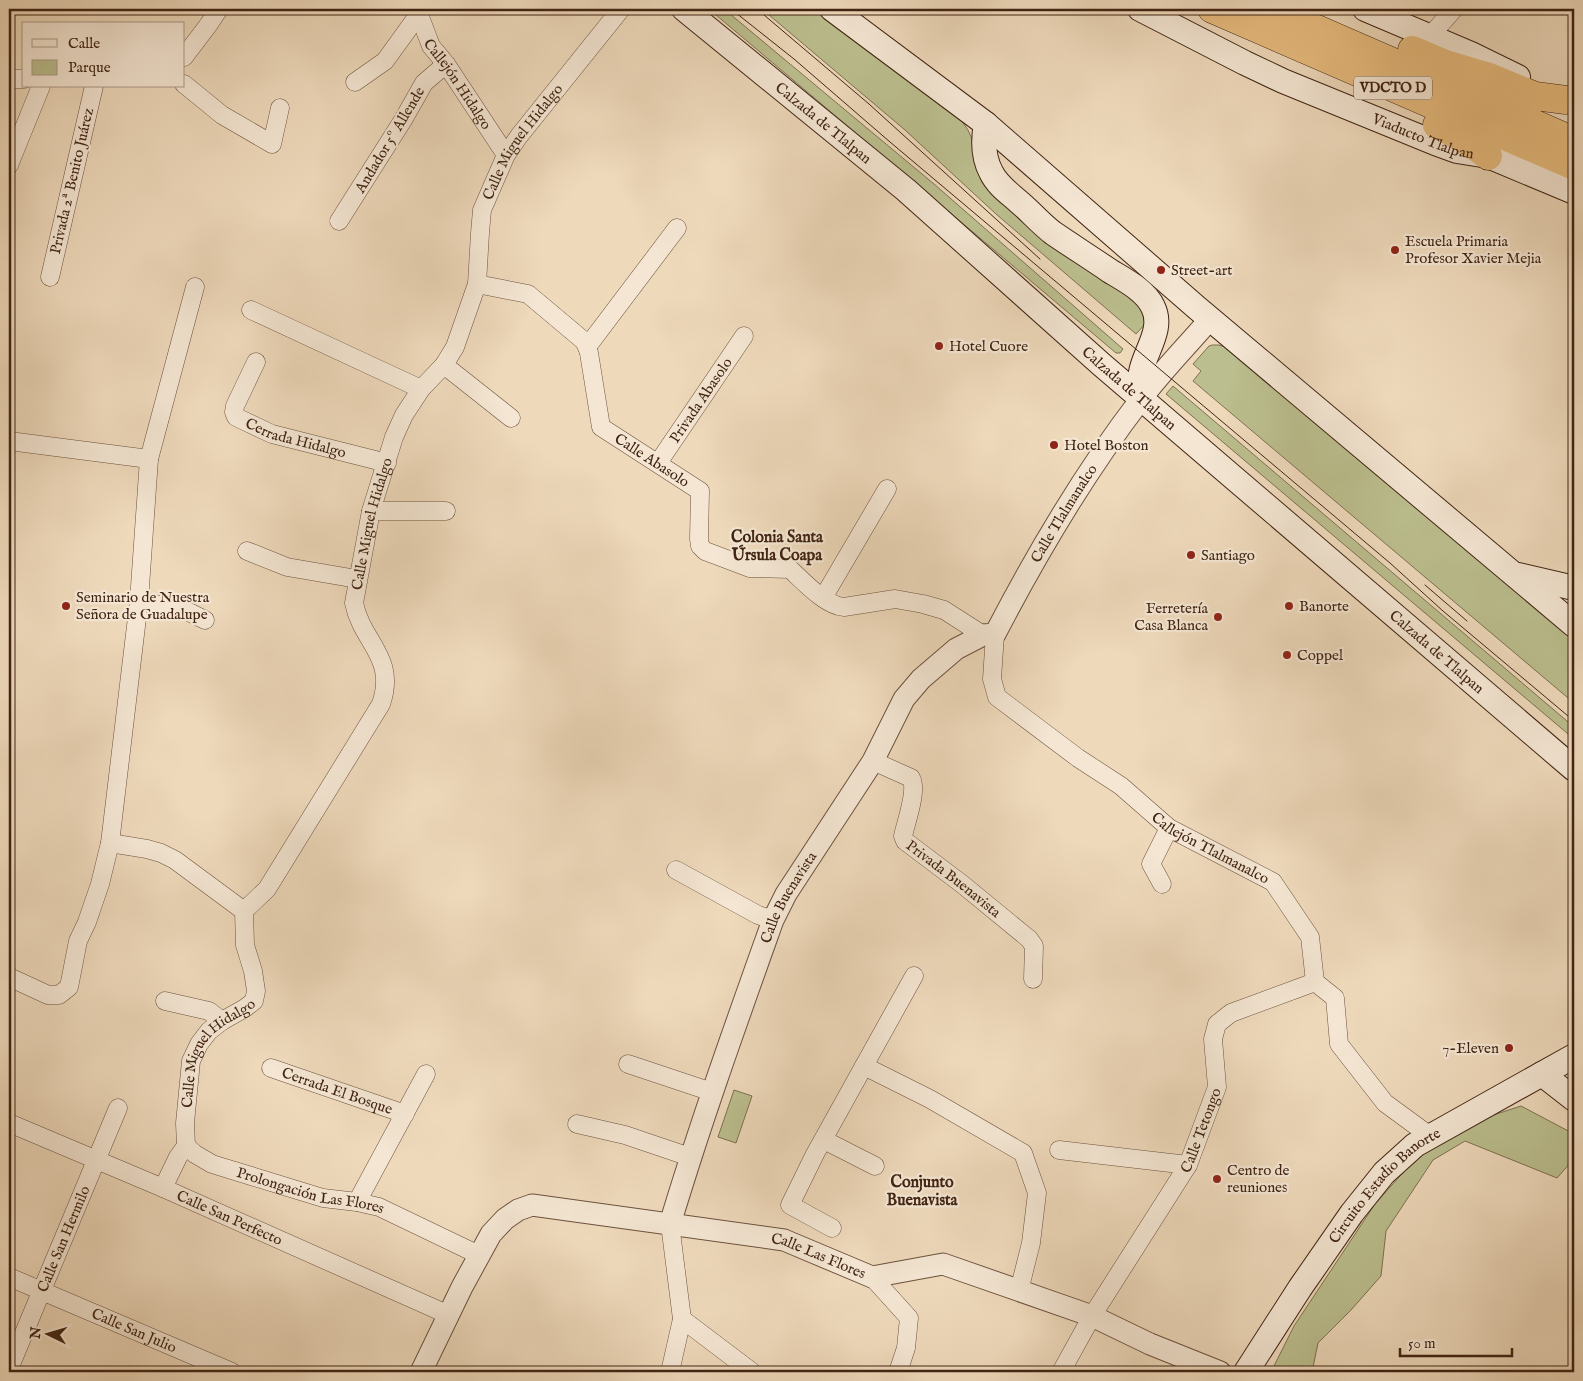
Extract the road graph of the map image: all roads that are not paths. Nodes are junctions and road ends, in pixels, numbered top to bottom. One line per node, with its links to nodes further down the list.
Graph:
1 (219, 9): 14 (street)
2 (621, 9): 26 (street, Calle Miguel Hidalgo)
3 (684, 9): 43 (main road, Calzada de Tlalpan)
4 (1140, 9): 27 (main road, Viaducto Tlalpan)
5 (1212, 9): 13 (highway, Viaducto Tlalpan / VDCTO D)
6 (1271, 9): 25 (highway, VDCTO D)
7 (1312, 9): 22 (highway)
8 (1365, 9): 12 (main road)
9 (1454, 9): 12 (street)
10 (418, 11): 15 (street, Callejón Hidalgo); 18 (street)
11 (839, 12): 24 (main road)
12 (1430, 36): 22 (main road)
13 (1290, 43): 27 (highway); 29 (highway, Viaducto Tlalpan / VDCTO D)
14 (185, 56)
15 (446, 64): 26 (street, Callejón Hidalgo); 31 (street, Andador 5º Allende)
16 (9, 79): 17 (street)
17 (22, 79)
18 (355, 82)
19 (185, 85): 23 (street)
20 (40, 88): 28 (street)
21 (94, 88): 33 (street, Privada 2ª Benito Juárez)
22 (1570, 102)
23 (280, 108)
24 (986, 124): 37 (main road); 43 (main road)
25 (1574, 141)
26 (506, 156): 34 (street, Calle Miguel Hidalgo)
27 (1488, 156): 30 (main road, Viaducto Tlalpan)
28 (9, 165)
29 (1574, 166)
30 (1574, 192)
31 (339, 221)
32 (677, 228): 39 (street)
33 (50, 276)
34 (476, 284): 39 (street); 41 (street, Calle Miguel Hidalgo)
35 (195, 287): 46 (street)
36 (251, 310): 42 (street)
37 (1210, 319): 43 (street, Calle Tlalmanalco); 53 (main road)
38 (744, 336): 48 (street, Privada Abasolo)
39 (587, 346): 48 (street, Calle Abasolo)
40 (256, 362): 47 (street, Cerrada Hidalgo)
41 (444, 365): 42 (street, Calle Miguel Hidalgo); 44 (street)
42 (421, 389): 47 (street, Calle Miguel Hidalgo)
43 (1141, 398): 60 (street, Calle Tlalmanalco); 62 (main road, Calzada de Tlalpan)
44 (511, 418)
45 (9, 441): 46 (street)
46 (149, 459): 57 (street)
47 (387, 463): 51 (street, Calle Miguel Hidalgo)
48 (658, 463): 56 (street, Calle Abasolo)
49 (887, 489): 56 (street)
50 (446, 510): 51 (street)
51 (371, 511): 54 (street, Calle Miguel Hidalgo)
52 (247, 551): 54 (street)
53 (1513, 574): 55 (main road); 59 (main road)
54 (358, 579): 67 (street, Calle Miguel Hidalgo)
55 (1574, 588)
56 (823, 598): 60 (street, Calle Abasolo)
57 (140, 602): 58 (street); 64 (street)
58 (205, 620)
59 (1574, 625)
60 (989, 635): 61 (street, Calle Buenavista); 63 (street, Callejón Tlalmanalco)
61 (873, 761): 68 (street, Calle Buenavista); 71 (street, Privada Buenavista)
62 (1574, 769)
63 (1169, 828): 66 (street); 72 (street, Callejón Tlalmanalco)
64 (110, 843): 67 (street); 70 (street)
65 (676, 870): 68 (street)
66 (1162, 884)
67 (244, 911): 74 (street, Calle Miguel Hidalgo)
68 (773, 920): 81 (street, Calle Buenavista)
69 (914, 976): 77 (street)
70 (9, 977)
71 (1033, 979)
72 (1315, 982): 87 (street); 93 (street, Calle Tetongo)
73 (165, 1001): 74 (street)
74 (222, 1021): 89 (street, Calle Miguel Hidalgo)
75 (1574, 1056): 80 (main road, Circuito Estadio Banorte)
76 (628, 1064): 81 (street)
77 (864, 1066): 88 (street); 102 (street)
78 (271, 1068): 84 (street, Cerrada El Bosque)
79 (426, 1074): 84 (street)
80 (1542, 1074): 82 (main road); 87 (main road, Circuito Estadio Banorte)
81 (712, 1092): 91 (street, Calle Buenavista)
82 (1574, 1099)
83 (118, 1108): 92 (street, Calle San Hermilo)
84 (405, 1114): 96 (street)
85 (9, 1124): 92 (street, Calle San Perfecto)
86 (577, 1124): 91 (street)
87 (1430, 1136): 115 (main road, Circuito Estadio Banorte)
88 (824, 1140): 94 (street); 98 (street)
89 (186, 1146): 95 (street); 96 (street, Prolongación Las Flores)
90 (1059, 1150): 93 (street)
91 (690, 1157): 97 (street, Calle Buenavista)
92 (97, 1161): 95 (street, Calle San Perfecto); 103 (street, Calle San Hermilo)
93 (1188, 1165): 105 (street, Calle Tetongo)
94 (875, 1166)
95 (163, 1188): 104 (street, Calle San Perfecto)
96 (358, 1202): 99 (street, Prolongación Las Flores)
97 (670, 1224): 99 (street, Calle Las Flores); 101 (street, Calle Las Flores); 106 (street)
98 (832, 1228)
99 (479, 1255): 104 (street, Calle Las Flores)
100 (9, 1277): 103 (street, Calle San Julio)
101 (872, 1277): 102 (street, Calle Las Flores); 112 (street)
102 (1020, 1291): 105 (street, Calle Las Flores)
103 (42, 1292): 107 (street, Calle San Hermilo); 108 (street, Calle San Julio)
104 (449, 1316): 109 (street, Calle Las Flores)
105 (1092, 1316): 113 (street, Calle Tetongo); 114 (street, Calle Las Flores)
106 (682, 1319): 110 (street); 111 (street)
107 (9, 1368)
108 (232, 1372)
109 (421, 1372)
110 (670, 1372)
111 (752, 1372)
112 (898, 1372)
113 (1061, 1372)
114 (1220, 1372)
115 (1246, 1372)

